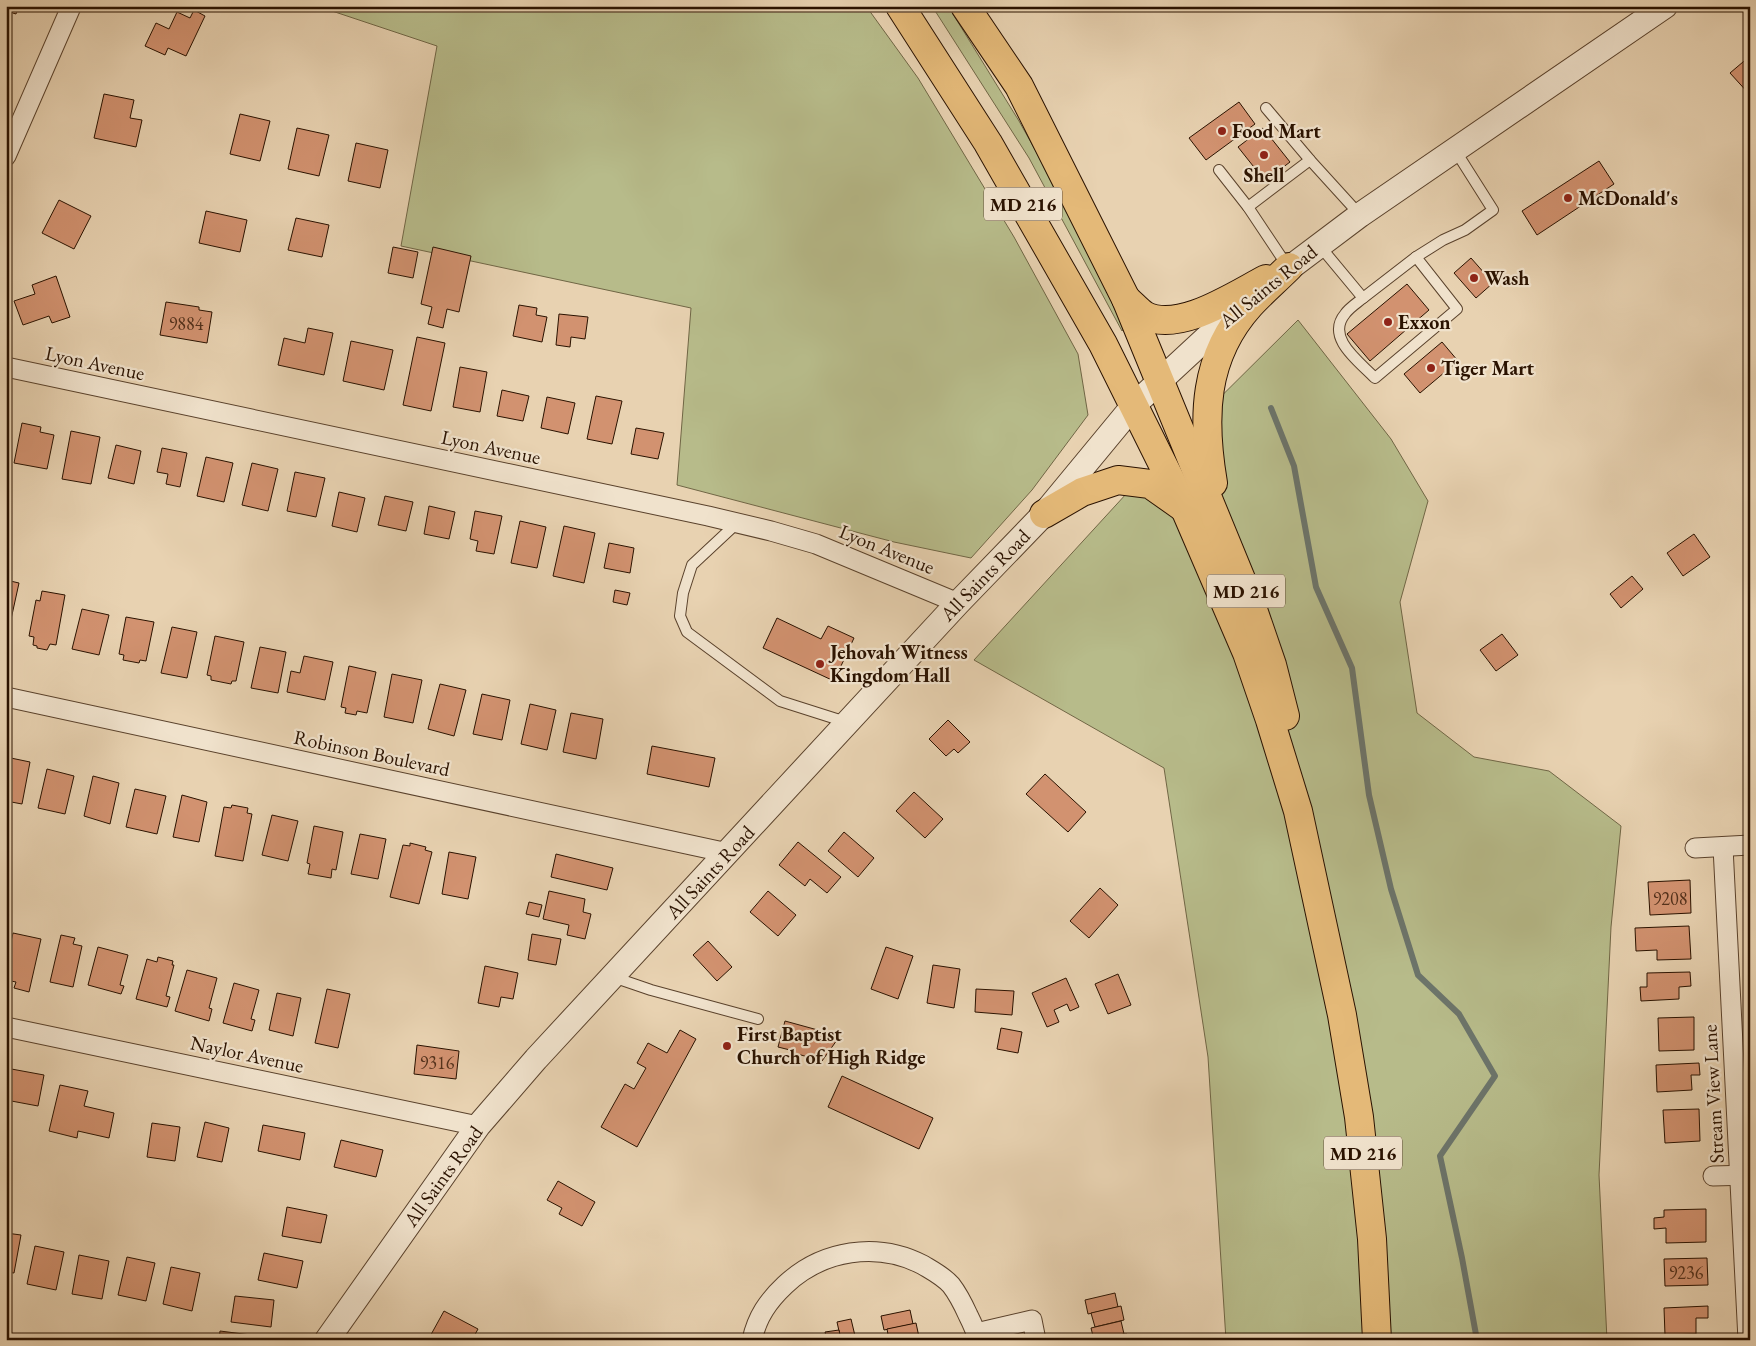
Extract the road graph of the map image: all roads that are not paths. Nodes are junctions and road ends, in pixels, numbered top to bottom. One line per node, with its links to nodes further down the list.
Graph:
1 (900, 6): 19 (main road, MD 216)
2 (965, 6): 16 (main road, MD 216)
3 (1665, 6): 6 (street, All Saints Road)
4 (71, 7): 7 (street)
5 (1266, 108): 8 (lane)
6 (1455, 150): 11 (street, All Saints Road); 13 (lane)
7 (6, 156)
8 (1310, 160): 10 (lane); 11 (lane)
9 (1219, 170): 10 (lane)
10 (1248, 207): 14 (lane)
11 (1360, 215): 12 (street, All Saints Road)
12 (1319, 245): 14 (street, All Saints Road); 15 (lane)
13 (1416, 257): 15 (lane); 15 (lane)
14 (1289, 267): 16 (main road); 18 (street, All Saints Road); 23 (main road)
15 (1363, 298)
16 (1126, 299): 18 (main road, MD 216)
17 (6, 367): 22 (street, Lyon Avenue)
18 (1160, 380): 19 (street, All Saints Road); 23 (main road, MD 216)
19 (1134, 405): 20 (main road, MD 216); 21 (street, All Saints Road)
20 (1185, 509): 21 (main road); 27 (main road, MD 216)
21 (1044, 514): 24 (street, All Saints Road)
22 (737, 523): 24 (street, Lyon Avenue); 26 (lane)
23 (1250, 601): 27 (main road, MD 216)
24 (958, 602): 26 (street, All Saints Road)
25 (6, 697): 31 (street, Robinson Boulevard)
26 (847, 723): 31 (street, All Saints Road)
27 (1298, 811): 42 (main road, MD 216)
28 (1750, 845): 29 (street)
29 (1723, 846): 30 (street); 36 (street, Stream View Lane)
30 (1695, 848)
31 (728, 852): 32 (street, All Saints Road)
32 (612, 977): 33 (lane); 35 (street, All Saints Road)
33 (758, 1019)
34 (6, 1027): 35 (street, Naylor Avenue)
35 (478, 1126): 39 (street, All Saints Road)
36 (1745, 1175): 37 (street); 43 (street, Stream View Lane)
37 (1712, 1176)
38 (977, 1336): 40 (street); 41 (street)
39 (327, 1340)
40 (752, 1340)
41 (1036, 1340)
42 (1377, 1340)
43 (1748, 1340)

